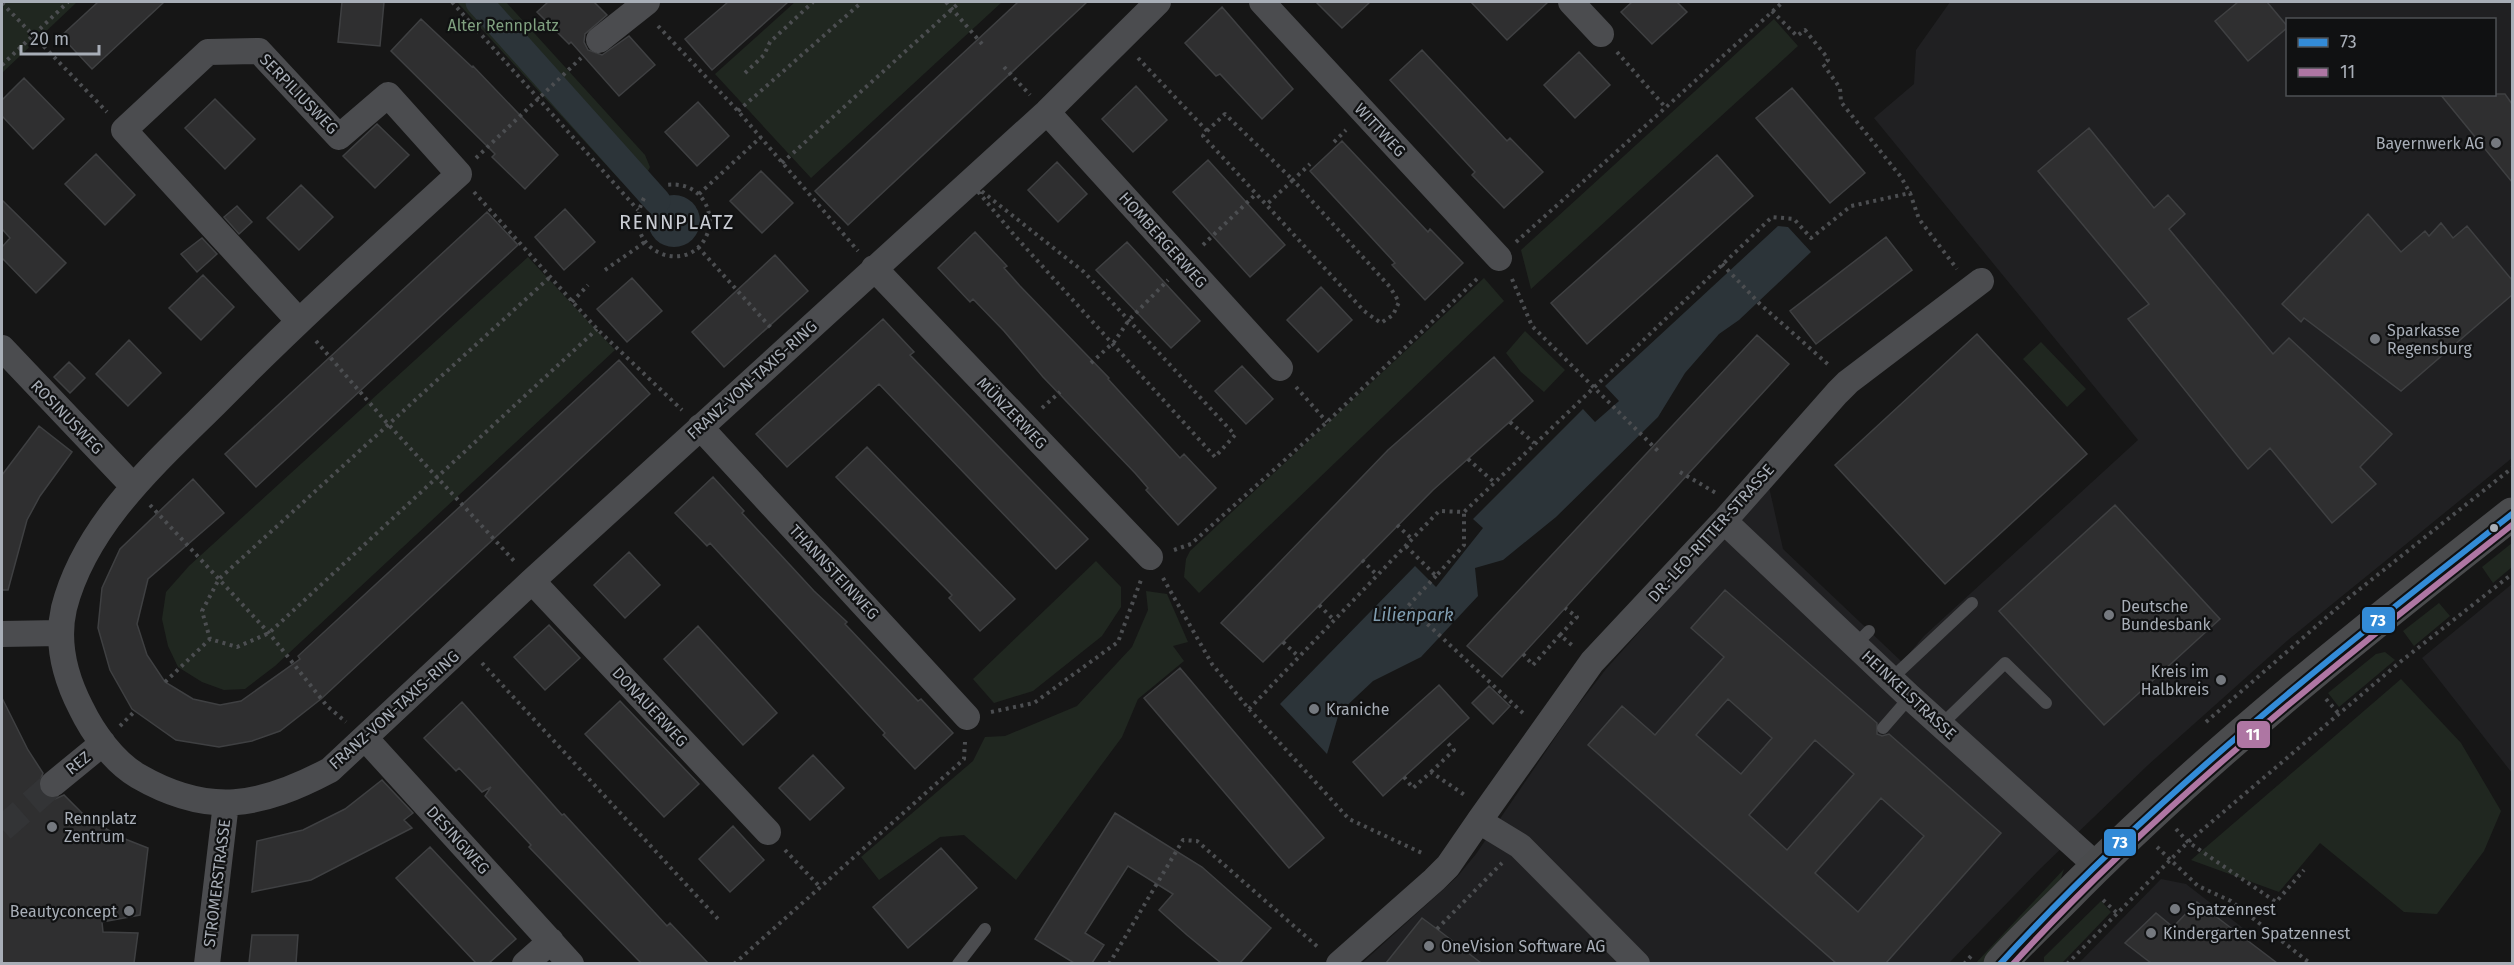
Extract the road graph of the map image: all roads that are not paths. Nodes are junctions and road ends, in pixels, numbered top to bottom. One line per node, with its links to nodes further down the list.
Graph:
1 (1158, 2): 7 (street, FRANZ-VON-TAXIS-RING)
2 (1262, 2): 9 (street, WITTWEG)
3 (1571, 2): 5 (street)
4 (641, 4): 6 (street)
5 (1601, 34)
6 (599, 40)
7 (1047, 112): 10 (street, FRANZ-VON-TAXIS-RING); 14 (street, HOMBERGERWEG)
8 (459, 174): 12 (street, FRANZ-VON-TAXIS-RING); 12 (street, SERPILIUSWEG)
9 (1499, 258)
10 (874, 268): 15 (street, FRANZ-VON-TAXIS-RING); 19 (street, MÜNZERWEG)
11 (1976, 285): 18 (street, DR.-LEO-RITTER-STRASSE)
12 (298, 320): 16 (street, FRANZ-VON-TAXIS-RING)
13 (2, 348): 16 (street, ROSINUSWEG)
14 (1280, 368)
15 (700, 427): 20 (street, FRANZ-VON-TAXIS-RING); 27 (street, THANNSTEINWEG)
16 (133, 486): 22 (street, FRANZ-VON-TAXIS-RING)
17 (2512, 514): 36 (street)
18 (1729, 515): 24 (street, HEINKELSTRASSE); 34 (street, DR.-LEO-RITTER-STRASSE)
19 (1150, 557)
20 (532, 581): 30 (street, FRANZ-VON-TAXIS-RING); 35 (street, DONAUERWEG)
21 (1972, 603): 24 (lane)
22 (60, 633): 23 (street); 31 (street, FRANZ-VON-TAXIS-RING)
23 (2, 634)
24 (1892, 678): 25 (street, HEINKELSTRASSE)
25 (1910, 697): 28 (street, HEINKELSTRASSE); 29 (lane)
26 (2046, 703): 28 (lane)
27 (967, 717)
28 (1941, 725): 36 (street, HEINKELSTRASSE)
29 (1883, 729)
30 (365, 738): 33 (street, FRANZ-VON-TAXIS-RING); 38 (street, DESINGWEG)
31 (103, 743): 32 (street, REZ); 33 (street, FRANZ-VON-TAXIS-RING)
32 (53, 784)
33 (226, 803): 40 (street, STROMERSTRASSE)
34 (1483, 815): 39 (street, DR.-LEO-RITTER-STRASSE); 44 (street)
35 (768, 832)
36 (2097, 866): 45 (street)
37 (985, 929): 43 (lane)
38 (550, 941): 41 (street); 42 (street, DESINGWEG)
39 (1333, 960)
40 (207, 963)
41 (525, 963)
42 (571, 963)
43 (958, 963)
44 (1637, 963)
45 (2000, 963)

